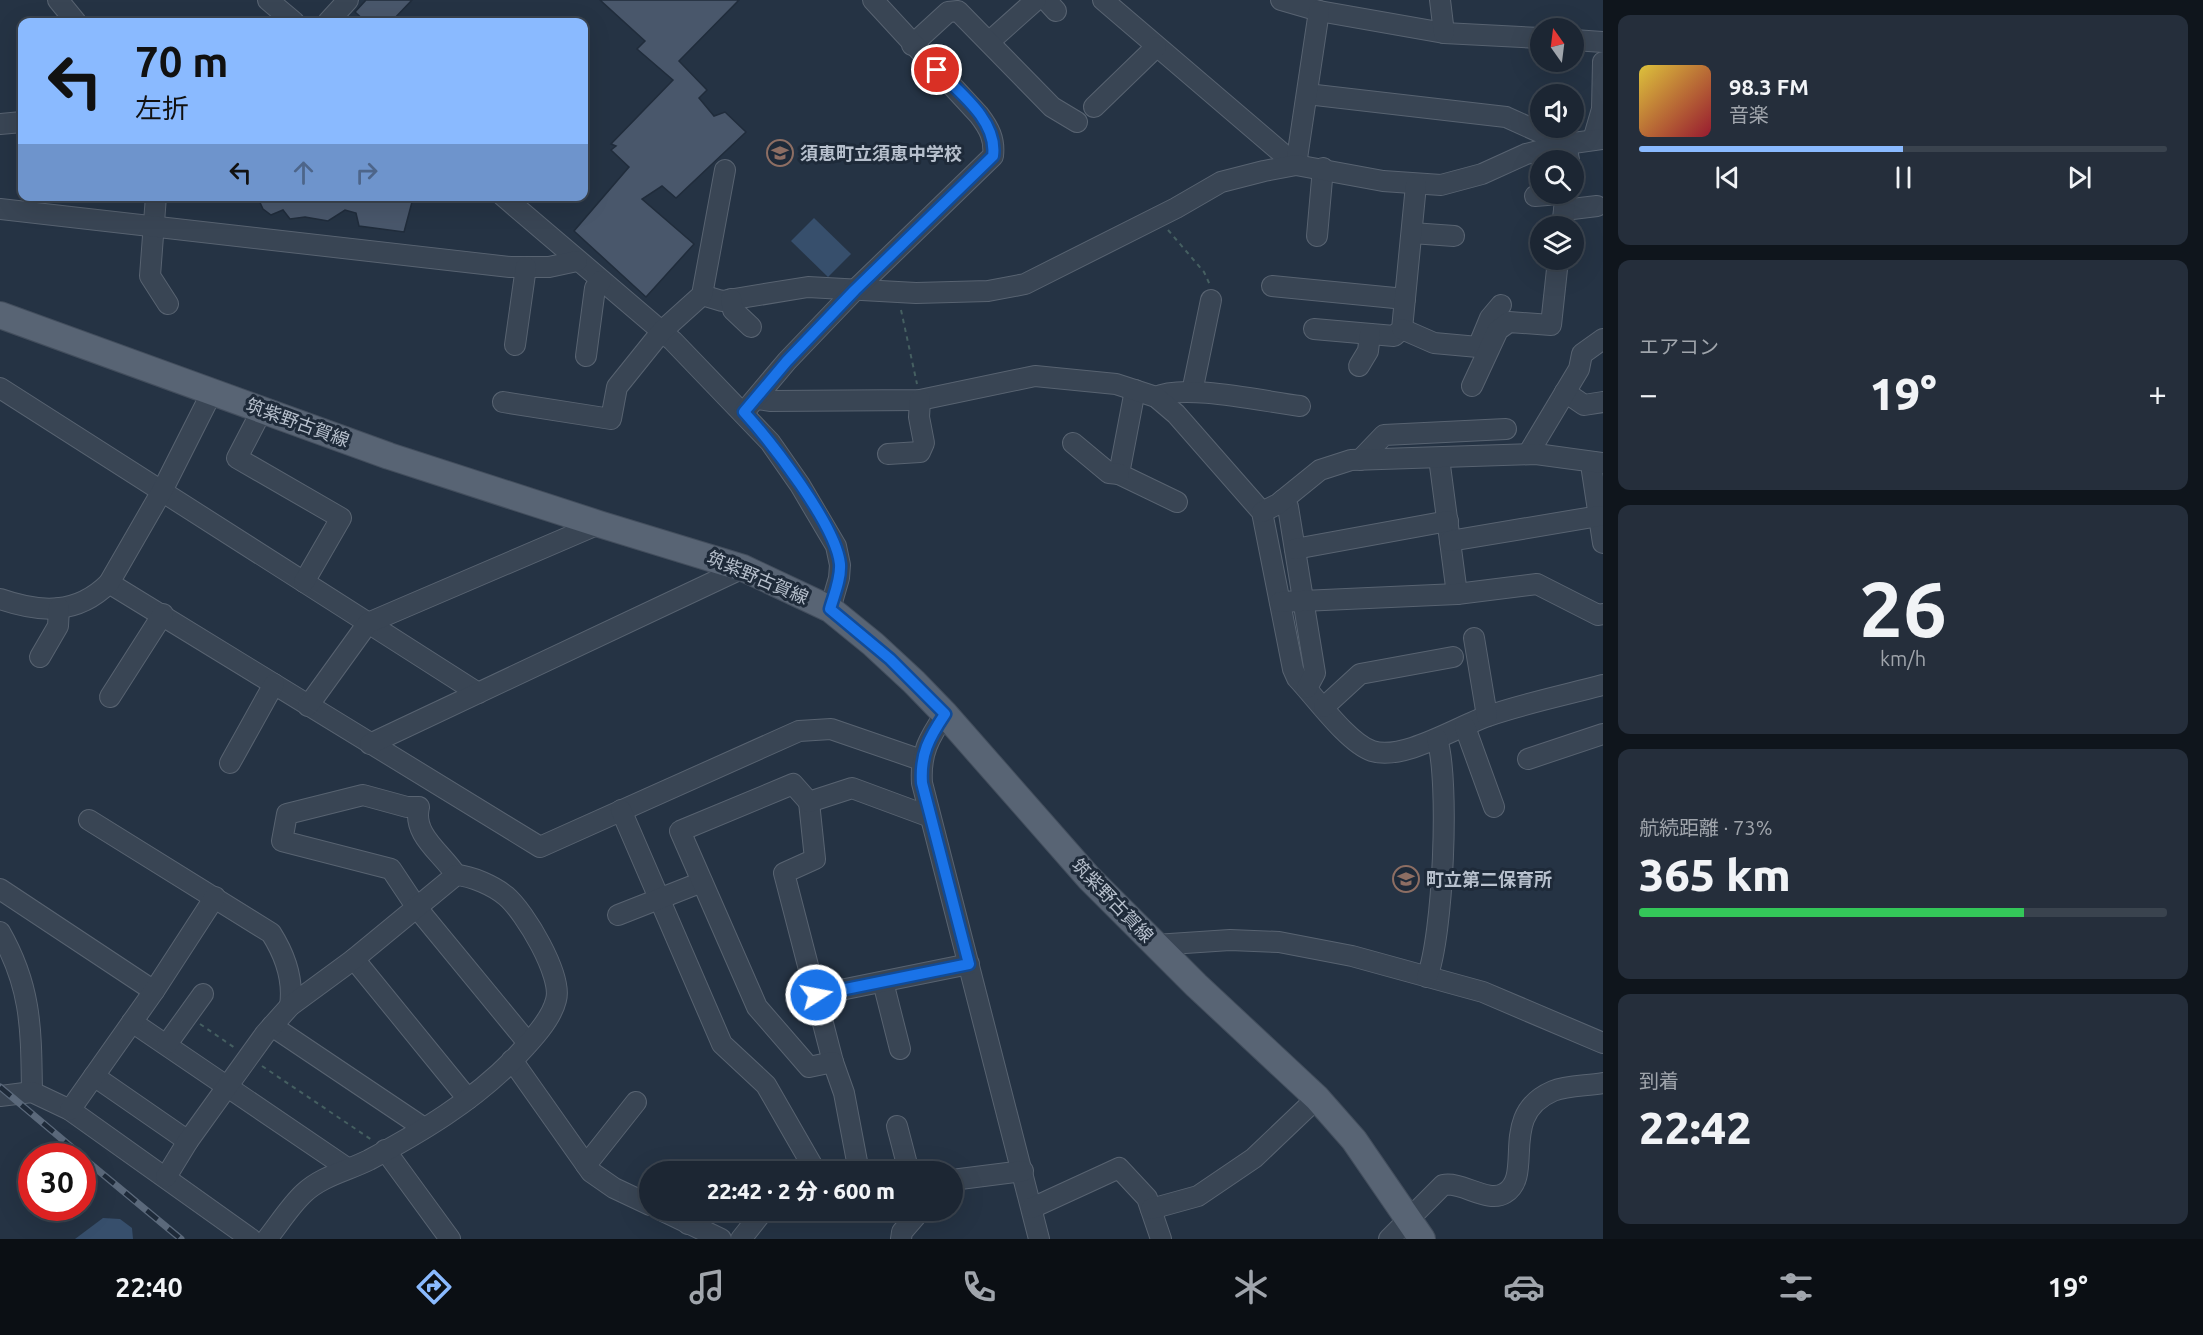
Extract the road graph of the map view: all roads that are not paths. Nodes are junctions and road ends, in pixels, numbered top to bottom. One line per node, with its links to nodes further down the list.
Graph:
1 (58, 0): 10 (street)
2 (268, 0): 11 (street)
3 (348, 0): 12 (street)
4 (873, 0): 18 (street)
5 (1036, 0): 16 (street)
6 (1103, 0): 19 (street)
7 (1281, 0): 9 (street)
8 (1440, 0): 13 (street)
9 (1319, 11): 13 (street); 21 (street)
10 (73, 18)
11 (289, 18)
12 (332, 18)
13 (1444, 33): 14 (street)
14 (1530, 37)
15 (1584, 41): 17 (street)
16 (989, 42): 18 (street); 24 (street)
17 (1603, 42)
18 (912, 45): 48 (street)
19 (1156, 47): 22 (street); 30 (street)
20 (1603, 62): 26 (street)
21 (1306, 94): 27 (street); 30 (street)
22 (1094, 107)
23 (18, 122): 25 (street)
24 (1077, 122)
25 (0, 124)
26 (1598, 139): 28 (street)
27 (1564, 150)
28 (1572, 150)
29 (1530, 154): 33 (street)
30 (1296, 165): 31 (street); 48 (street)
31 (1323, 168): 33 (street); 41 (street)
32 (725, 170): 49 (street)
33 (1416, 185): 40 (street)
34 (156, 201): 39 (street)
35 (508, 201): 43 (street)
36 (1563, 206): 37 (street)
37 (1598, 206)
38 (0, 209): 39 (street)
39 (156, 225): 44 (street); 53 (street)
40 (1412, 233): 42 (street); 51 (street)
41 (1317, 236)
42 (1454, 236)
43 (577, 261): 44 (street); 46 (street)
44 (526, 267): 62 (street)
45 (1557, 270): 65 (street)
46 (601, 280): 59 (street); 63 (street)
47 (1272, 286): 51 (street)
48 (855, 290): 50 (street); 75 (street)
49 (702, 295): 50 (street); 59 (street)
50 (731, 299): 56 (street)
51 (1405, 299): 58 (street)
52 (1211, 300): 69 (street)
53 (168, 304)
54 (1501, 305): 58 (street)
55 (3, 322): 67 (main road, 筑紫野古賀線)
56 (752, 327)
57 (1314, 329): 60 (street)
58 (1402, 329): 60 (street)
59 (662, 331): 73 (street); 75 (street)
60 (1370, 334): 64 (street)
61 (1603, 339): 70 (street)
62 (515, 345)
63 (586, 356)
64 (1359, 366)
65 (1472, 386)
66 (0, 388): 86 (street)
67 (213, 390): 77 (main road, 筑紫野古賀線); 86 (street)
68 (1135, 390): 71 (street); 72 (street); 85 (street)
69 (1192, 392): 71 (street); 76 (street)
70 (1565, 392): 74 (street); 81 (street)
71 (1156, 397): 89 (street)
72 (921, 400): 75 (street); 80 (street)
73 (503, 402)
74 (1603, 402)
75 (751, 406): 104 (street)
76 (1300, 406)
77 (263, 408): 92 (main road, 筑紫野古賀線); 97 (street)
78 (1506, 429): 83 (street)
79 (1073, 444): 85 (street)
80 (888, 454)
81 (1528, 454): 82 (street); 84 (street)
82 (1439, 458): 83 (street); 91 (street)
83 (1360, 460): 87 (street)
84 (1598, 462): 90 (street)
85 (1119, 474): 88 (street)
86 (162, 492): 97 (street); 98 (street)
87 (1283, 500): 89 (street); 95 (street)
88 (1178, 502)
89 (1262, 512): 102 (street)
90 (1599, 516): 93 (street); 94 (street)
91 (1448, 521): 93 (street); 95 (street)
92 (598, 524): 96 (main road, 筑紫野古賀線); 107 (street)
93 (1450, 541): 99 (street)
94 (1603, 543)
95 (1295, 549): 101 (street)
96 (743, 568): 104 (main road, 筑紫野古賀線); 114 (street)
97 (304, 582): 107 (street)
98 (110, 584): 103 (street); 105 (street)
99 (1457, 594): 101 (street); 106 (street)
100 (0, 599): 103 (street)
101 (1305, 601): 102 (street); 113 (street)
102 (1280, 602): 113 (street)
103 (59, 608): 109 (street)
104 (830, 609): 118 (main road, 筑紫野古賀線)
105 (163, 614): 111 (street); 115 (street)
106 (1603, 614)
107 (368, 623): 114 (street); 116 (street)
108 (1474, 638): 119 (street)
109 (40, 657)
110 (1453, 657): 117 (street)
111 (274, 684): 116 (street); 126 (street)
112 (1603, 685): 119 (street)
113 (1306, 688): 117 (street)
114 (478, 693): 123 (street)
115 (110, 697)
116 (308, 706): 123 (street)
117 (1324, 707): 122 (street)
118 (945, 714): 125 (street); 142 (main road, 筑紫野古賀線)
119 (1487, 716): 120 (street)
120 (1465, 726): 122 (street); 130 (street)
121 (1603, 734): 124 (street)
122 (1437, 739): 145 (street)
123 (370, 744): 127 (street)
124 (1528, 759)
125 (921, 760): 131 (street); 144 (street)
126 (230, 763)
127 (432, 782): 129 (street); 131 (street)
128 (809, 802): 132 (street); 135 (street); 149 (street)
129 (419, 807): 134 (street); 139 (street)
130 (1494, 807)
131 (621, 810): 138 (street)
132 (925, 815)
133 (89, 820): 137 (street)
134 (456, 875): 139 (street); 153 (street)
135 (702, 882): 138 (street); 158 (street)
136 (0, 889): 147 (street)
137 (215, 897): 147 (street); 150 (street)
138 (659, 900): 140 (street); 172 (street)
139 (417, 908): 143 (street); 153 (street)
140 (618, 915)
141 (0, 932): 162 (street)
142 (1155, 945): 145 (street); 164 (main road, 筑紫野古賀線)
143 (354, 959): 150 (street); 165 (street)
144 (969, 964): 146 (street); 177 (street)
145 (1427, 976): 154 (street)
146 (883, 982): 149 (street); 156 (street)
147 (154, 991): 151 (street)
148 (203, 994): 155 (street)
149 (816, 995): 158 (street)
150 (290, 1006): 152 (street)
151 (132, 1022): 155 (street); 159 (street)
152 (272, 1026): 161 (street); 169 (street)
153 (528, 1043): 157 (street)
154 (1603, 1043)
155 (167, 1044): 161 (street)
156 (900, 1049)
157 (512, 1060): 165 (street); 175 (street)
158 (833, 1062): 173 (street)
159 (94, 1076): 167 (street); 170 (street)
160 (1603, 1083): 186 (street)
161 (227, 1089): 170 (street); 176 (street)
162 (32, 1092): 163 (street); 167 (street)
163 (0, 1096)
164 (1317, 1098): 182 (street); 186 (main road, 筑紫野古賀線)
165 (468, 1099): 169 (street)
166 (636, 1102): 175 (street)
167 (70, 1110): 178 (street)
168 (897, 1126): 174 (street)
169 (424, 1128): 171 (street)
170 (188, 1141): 178 (street)
171 (386, 1149): 176 (street); 189 (street)
172 (810, 1161)
173 (857, 1161)
174 (906, 1161)
175 (586, 1165): 180 (street)
176 (347, 1168): 188 (street)
177 (1023, 1171): 179 (street); 181 (street)
178 (166, 1177): 187 (street)
179 (963, 1179)
180 (639, 1200)
181 (1032, 1208): 182 (street); 193 (street)
182 (1151, 1209): 194 (street)
183 (700, 1221): 190 (street)
184 (755, 1221): 191 (street)
185 (912, 1221): 192 (street)
186 (1416, 1229): 195 (street)
187 (250, 1239)
188 (267, 1239)
189 (450, 1239)
190 (721, 1239)
191 (741, 1239)
192 (901, 1239)
193 (1039, 1239)
194 (1161, 1239)
195 (1389, 1239)

